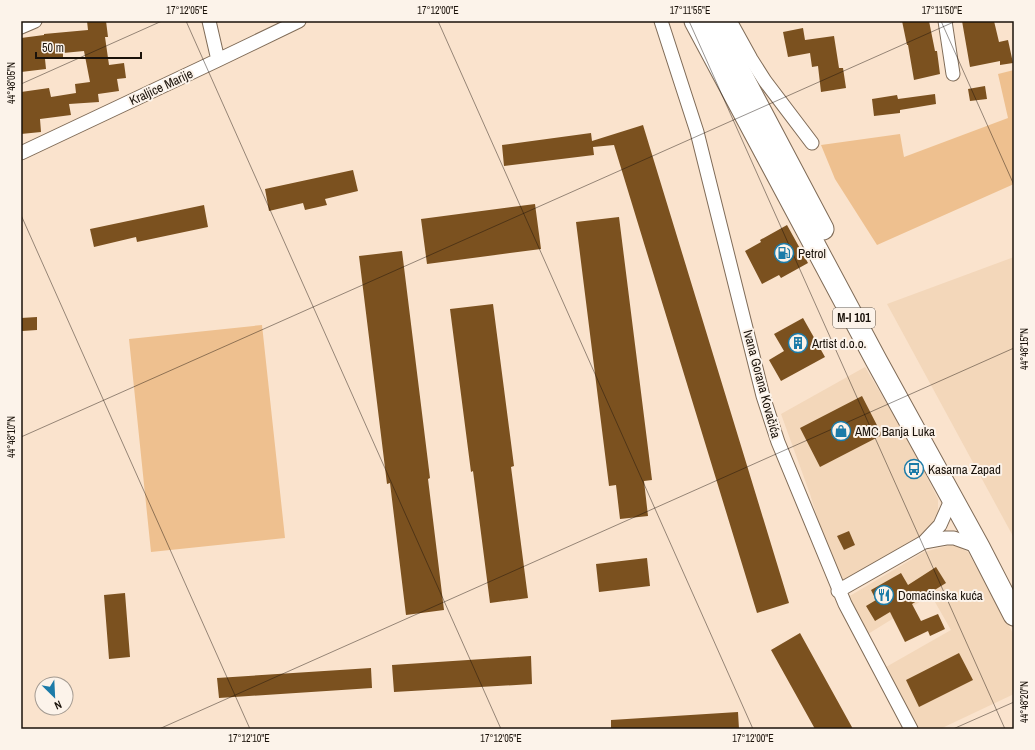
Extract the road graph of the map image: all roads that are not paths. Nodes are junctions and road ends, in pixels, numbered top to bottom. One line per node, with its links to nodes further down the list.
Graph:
1 (35, 21): 9 (street)
2 (209, 21): 10 (street)
3 (299, 21): 10 (street, Kraljice Marije)
4 (661, 21): 18 (street, Ivana Gorana Kovačića)
5 (695, 21): 14 (main road, M-I 101)
6 (713, 21): 17 (main road, M-I 101)
7 (730, 21): 12 (street)
8 (945, 21): 11 (street)
9 (21, 27)
10 (218, 60): 13 (street, Kraljice Marije)
11 (953, 74)
12 (812, 143)
13 (21, 153)
14 (952, 498): 15 (street); 16 (main road, M-I 101)
15 (924, 542): 16 (street); 18 (street)
16 (979, 547): 19 (main road, M-I 101)
17 (1014, 584)
18 (838, 591): 20 (street, Ivana Gorana Kovačića)
19 (1014, 615)
20 (911, 729)

